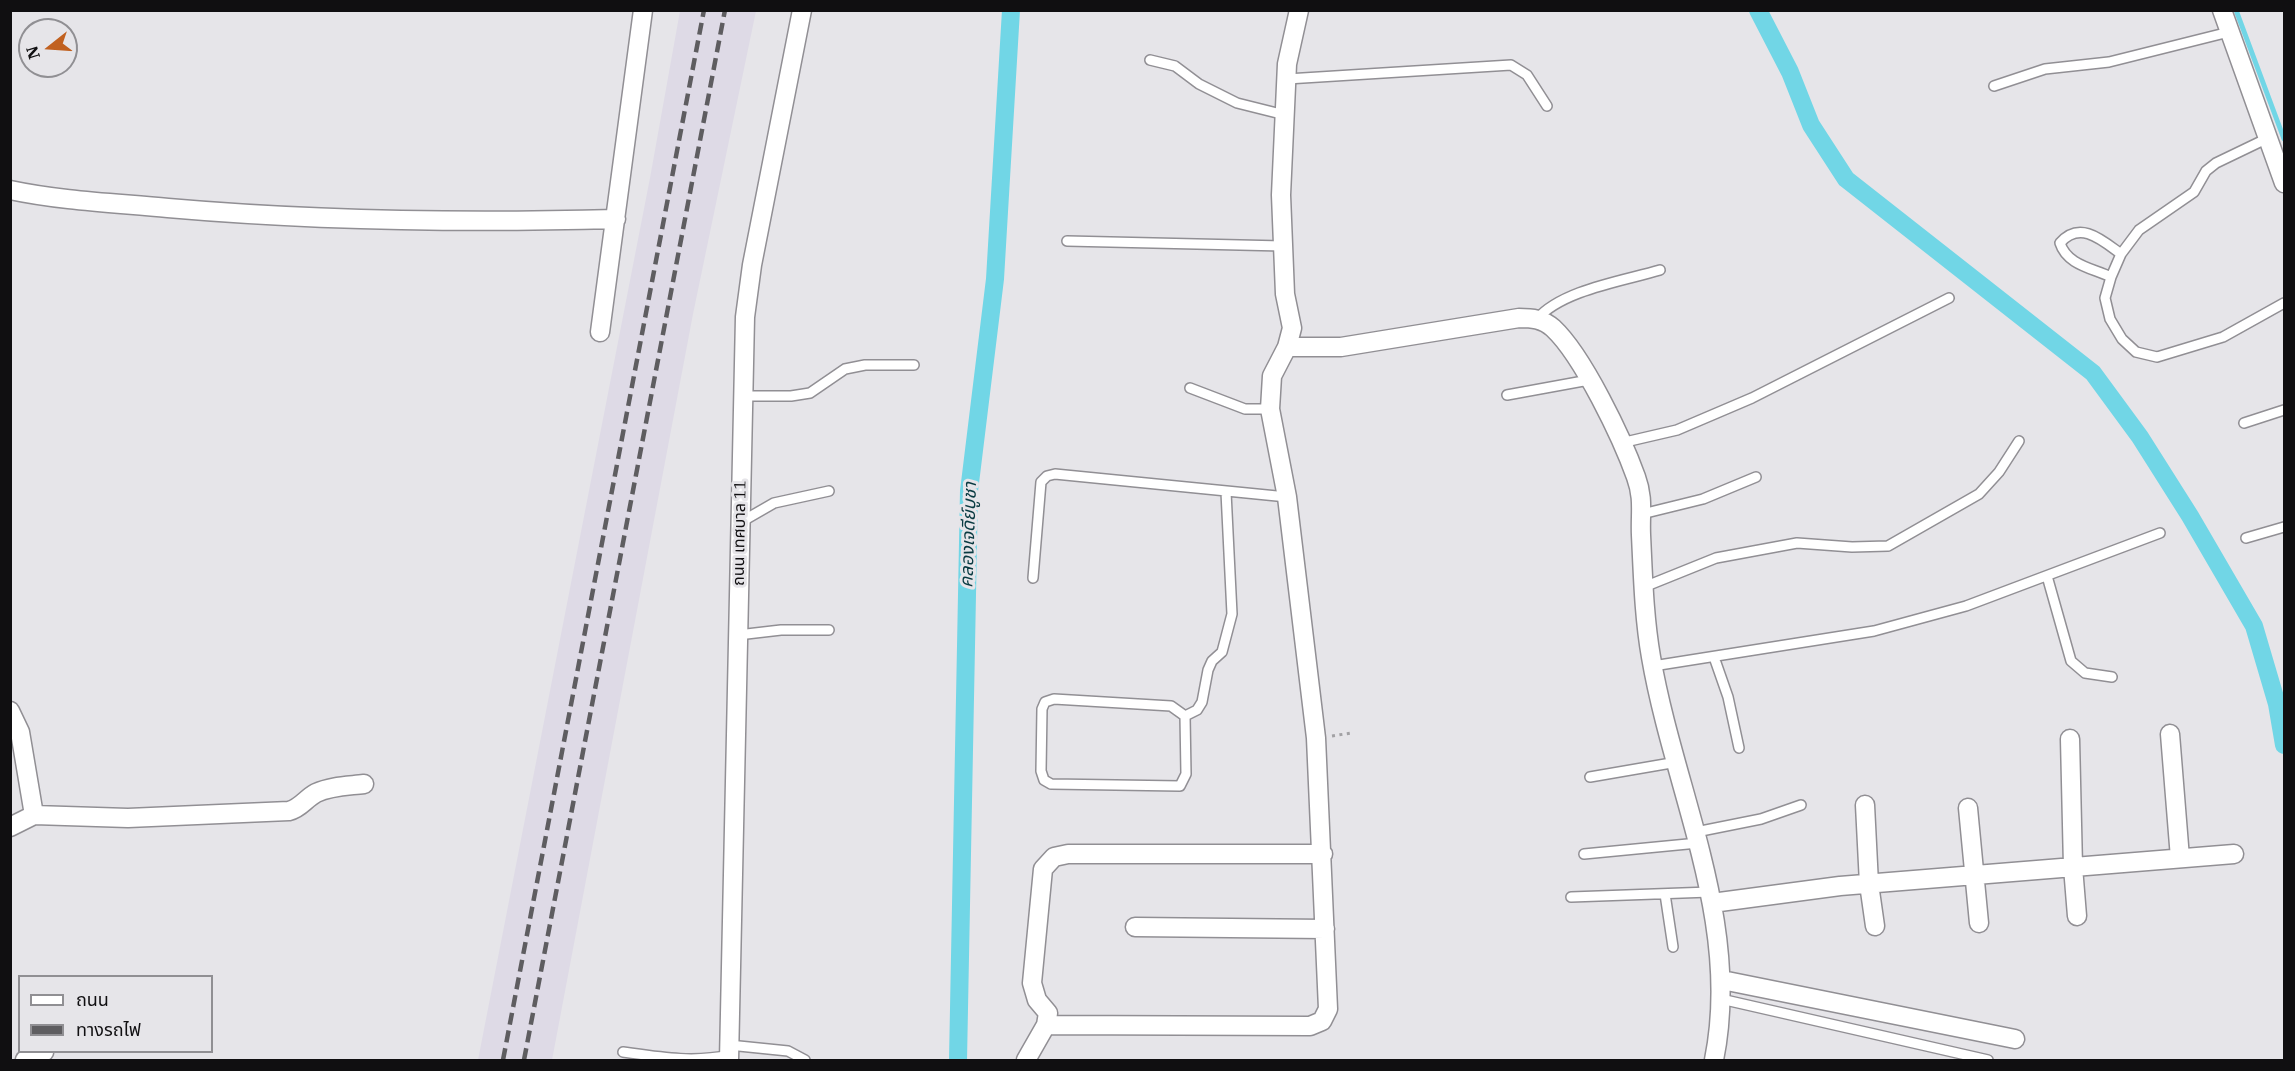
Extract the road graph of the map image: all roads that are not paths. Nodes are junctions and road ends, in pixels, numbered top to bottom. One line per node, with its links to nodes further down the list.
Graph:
1 (643, 10): 14 (street)
2 (802, 10): 29 (street, ถนน เทศบาล 11)
3 (1299, 10): 7 (street)
4 (2222, 10): 5 (street)
5 (2229, 32): 8 (lane); 11 (street)
6 (1150, 60): 10 (lane)
7 (1287, 79): 9 (lane); 10 (street)
8 (1994, 86)
9 (1547, 106)
10 (1285, 115): 16 (street)
11 (2268, 138): 12 (street); 17 (lane)
12 (2284, 183)
13 (10, 190): 14 (street)
14 (616, 219): 23 (street)
15 (1067, 241): 16 (lane)
16 (1282, 246): 24 (street)
17 (2121, 254): 19 (lane); 19 (lane)
18 (1660, 270): 22 (lane)
19 (2111, 277): 21 (lane)
20 (1949, 298): 34 (lane)
21 (2284, 303)
22 (1537, 319): 24 (street); 26 (street)
23 (600, 332)
24 (1287, 347): 30 (street)
25 (914, 365): 29 (lane)
26 (1589, 380): 28 (lane); 34 (street)
27 (1190, 388): 30 (lane)
28 (1507, 395)
29 (743, 396): 40 (street, ถนน เทศบาล 11)
30 (1270, 409): 38 (street)
31 (2284, 410): 32 (lane)
32 (2244, 423)
33 (2019, 441): 46 (lane)
34 (1622, 443): 39 (street)
35 (1756, 477): 39 (lane)
36 (828, 491): 40 (lane)
37 (1226, 492): 38 (lane); 45 (lane); 53 (lane)
38 (1287, 497): 66 (street)
39 (1642, 514): 46 (street)
40 (741, 522): 48 (street, ถนน เทศบาล 11)
41 (2284, 527): 43 (lane)
42 (2160, 533): 44 (lane)
43 (2246, 538)
44 (2048, 576): 49 (lane); 51 (lane)
45 (1033, 578)
46 (1644, 588): 50 (street)
47 (829, 630): 48 (lane)
48 (738, 636): 88 (street, ถนน เทศบาล 11)
49 (1714, 657): 50 (lane); 56 (lane)
50 (1653, 666): 57 (street)
51 (2112, 677)
52 (10, 711): 63 (street)
53 (1185, 716): 53 (lane)
54 (2170, 734): 69 (street)
55 (2070, 739): 70 (street)
56 (1739, 748)
57 (1677, 762): 58 (lane); 65 (street)
58 (1590, 777)
59 (364, 784): 63 (street)
60 (1802, 805): 65 (lane)
61 (1865, 805): 72 (street)
62 (1968, 808): 71 (street)
63 (34, 815): 64 (street)
64 (10, 827)
65 (1697, 838): 67 (lane); 75 (street)
66 (1323, 854): 80 (street); 84 (street)
67 (1584, 854)
68 (2234, 854): 69 (street)
69 (2180, 858): 70 (street)
70 (2073, 867): 71 (street); 76 (street)
71 (1976, 875): 72 (street); 77 (street)
72 (1869, 884): 75 (street); 79 (street)
73 (1665, 894): 74 (lane); 75 (lane); 81 (lane)
74 (1571, 897)
75 (1711, 898): 82 (street)
76 (2077, 916)
77 (1979, 923)
78 (1135, 927): 80 (street)
79 (1875, 927)
80 (1326, 928): 84 (street)
81 (1673, 947)
82 (1722, 980): 83 (street); 85 (street)
83 (1721, 999): 92 (street); 93 (lane)
84 (1046, 1025): 91 (street)
85 (2015, 1039)
86 (623, 1052): 88 (lane)
87 (42, 1053): 89 (street)
88 (729, 1054): 90 (lane)
89 (26, 1060)
90 (805, 1060)
91 (1026, 1060)
92 (1714, 1060)
93 (1988, 1060)

